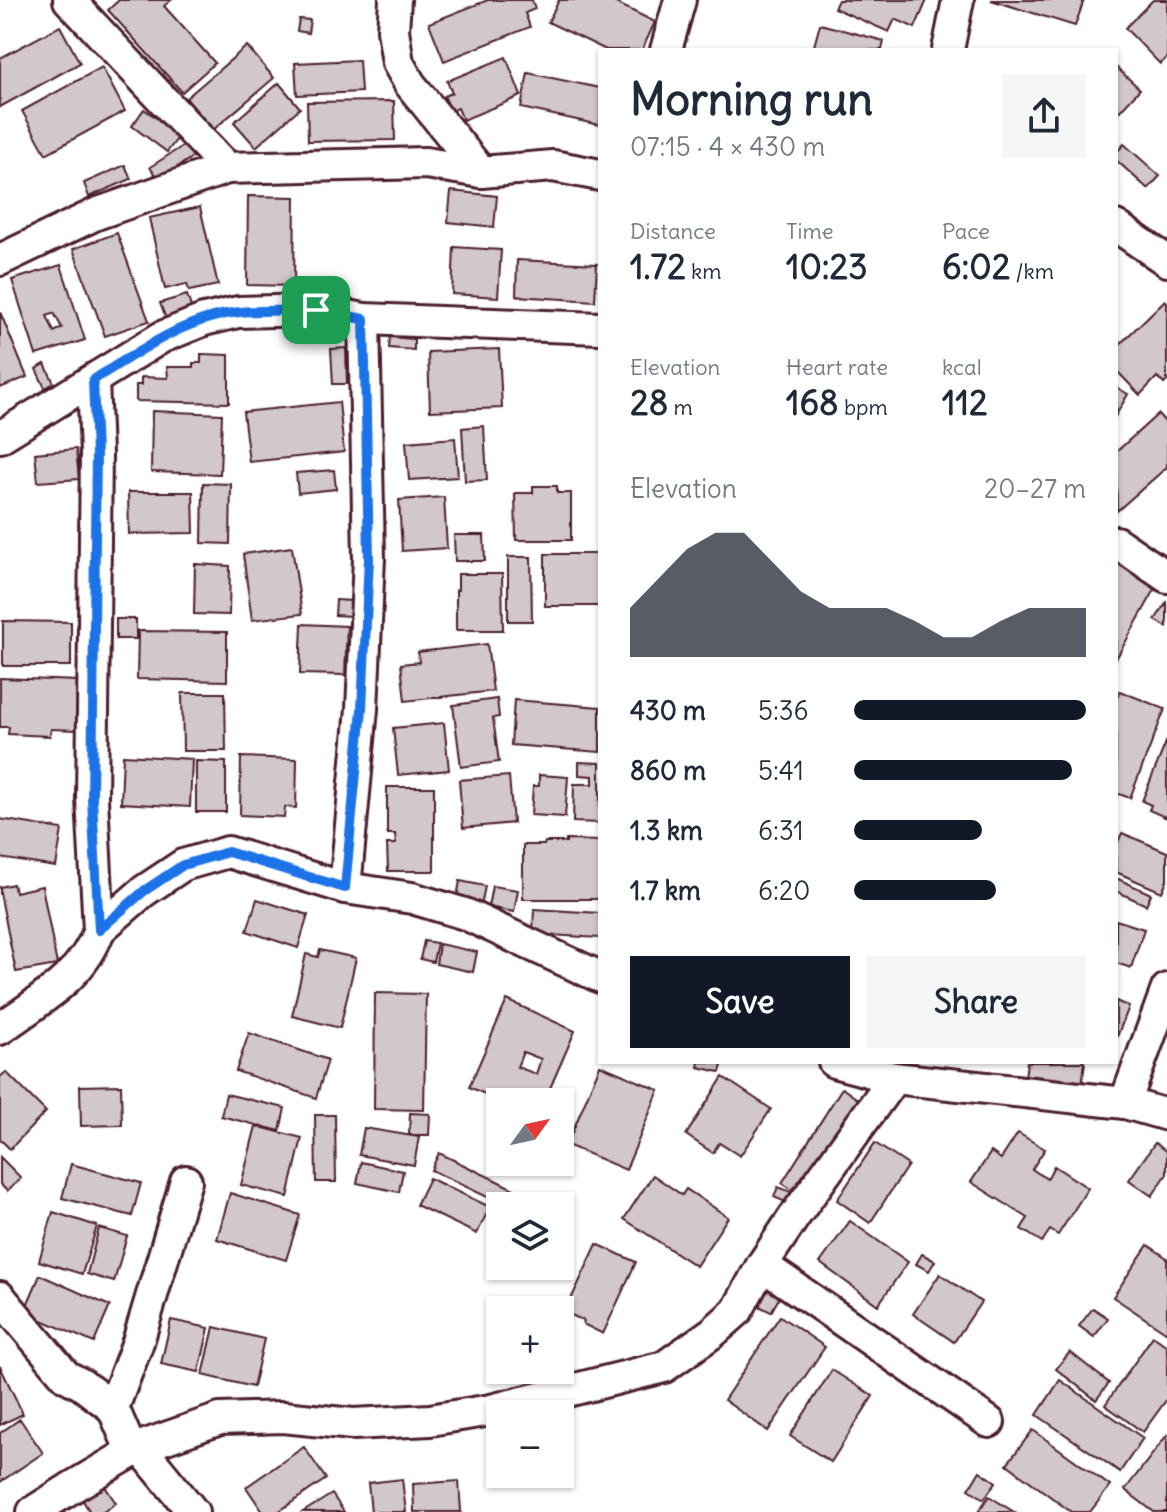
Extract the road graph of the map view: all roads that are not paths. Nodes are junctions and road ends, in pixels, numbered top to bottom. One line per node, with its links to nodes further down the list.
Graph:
1 (69, 0): 7 (street)
2 (395, 0): 8 (street)
3 (680, 0): 5 (street)
4 (958, 0): 6 (street)
5 (667, 48)
6 (948, 48)
7 (227, 168): 8 (street); 11 (street)
8 (481, 172): 9 (street)
9 (598, 175)
10 (1118, 227): 12 (street)
11 (1, 259)
12 (1167, 261)
13 (364, 319): 14 (street); 15 (street); 19 (street)
14 (598, 328)
15 (93, 380): 16 (street); 20 (street)
16 (0, 437)
17 (1118, 543): 18 (street)
18 (1167, 577)
19 (345, 888): 20 (street); 21 (street)
20 (99, 930): 23 (street)
21 (598, 976)
22 (1167, 989): 26 (street)
23 (0, 1029)
24 (846, 1064): 25 (street)
25 (909, 1074): 26 (street); 29 (street)
26 (1125, 1103): 27 (street)
27 (1167, 1115)
28 (186, 1181): 31 (street)
29 (762, 1265): 32 (street); 33 (street)
30 (0, 1297): 31 (street)
31 (113, 1408): 33 (street)
32 (989, 1422)
33 (136, 1449): 34 (street); 35 (street)
34 (33, 1512)
35 (193, 1512)

